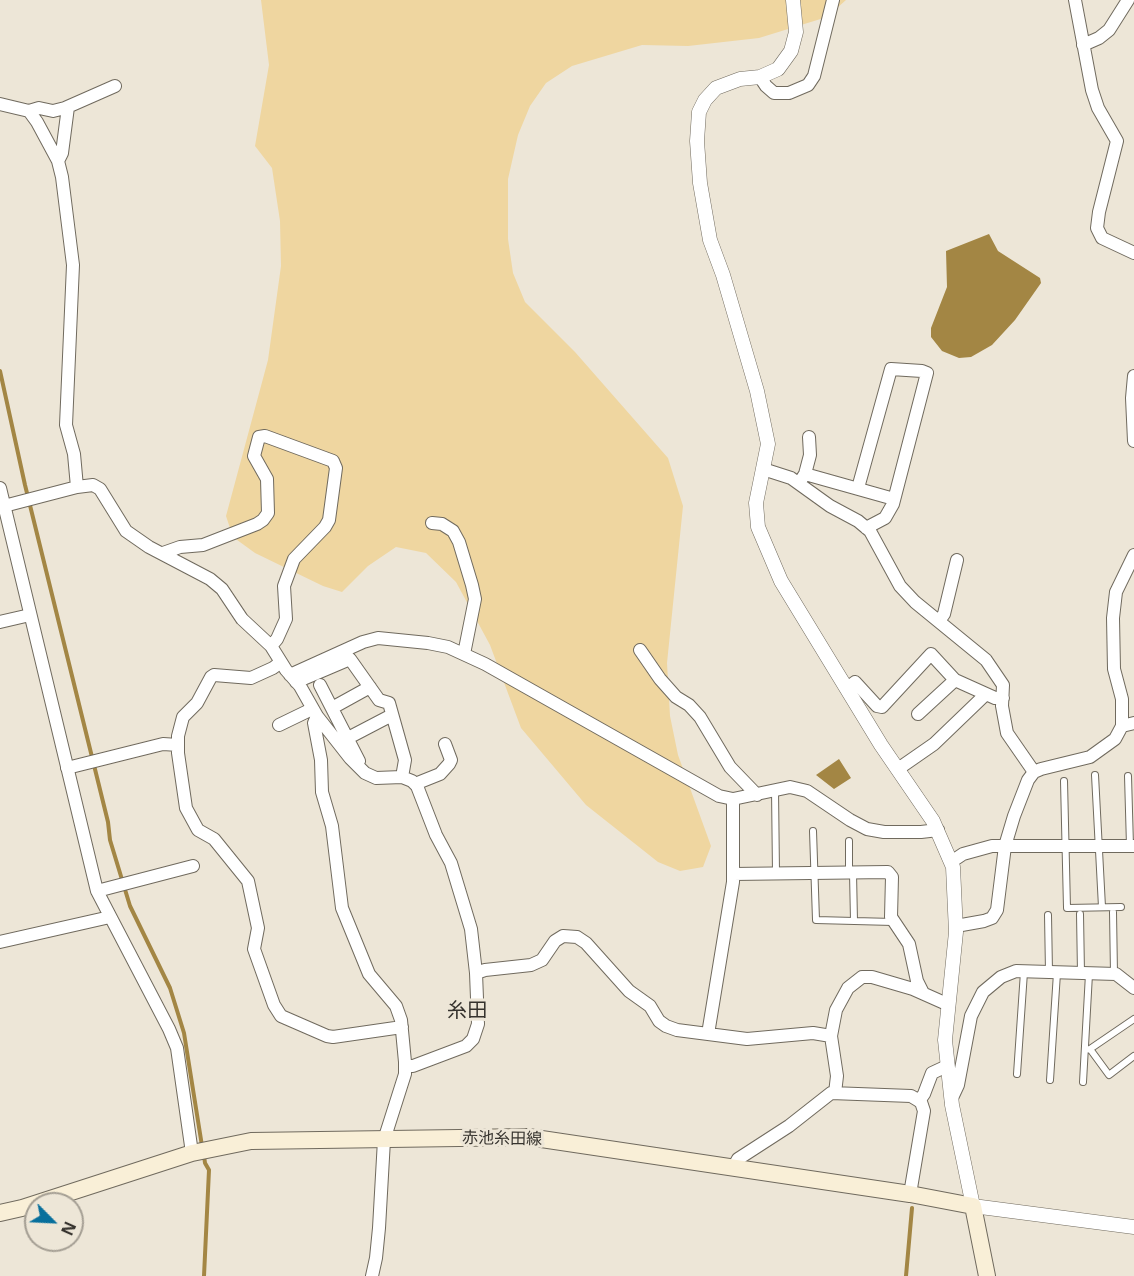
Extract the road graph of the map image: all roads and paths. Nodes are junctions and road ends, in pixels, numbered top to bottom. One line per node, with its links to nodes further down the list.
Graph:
1 (793, 0): 6 (street)
2 (833, 0): 6 (street)
3 (1075, 0): 5 (street)
4 (1128, 0): 5 (street)
5 (1083, 45): 12 (street)
6 (760, 76): 17 (street)
7 (115, 86): 9 (street)
8 (0, 104): 10 (street)
9 (68, 107): 10 (street); 11 (street)
10 (29, 111): 11 (street)
11 (58, 161): 20 (street)
12 (1134, 253)
13 (1134, 376): 14 (street)
14 (1134, 427): 16 (street)
15 (809, 437): 18 (street)
16 (1134, 441)
17 (763, 470): 18 (street); 40 (street)
18 (802, 479): 21 (street); 25 (street)
19 (0, 488): 23 (street)
20 (77, 488): 23 (street); 26 (street)
21 (858, 488): 22 (street); 22 (street)
22 (894, 499): 25 (street)
23 (4, 506): 29 (street)
24 (432, 523): 34 (street)
25 (866, 528): 30 (street)
26 (163, 553): 32 (street); 32 (street)
27 (1134, 555): 43 (street)
28 (957, 560): 30 (street)
29 (30, 615): 31 (street); 54 (street)
30 (939, 621): 42 (street)
31 (0, 622)
32 (271, 646): 35 (street)
33 (640, 650): 63 (street)
34 (464, 654): 36 (street); 64 (street)
35 (281, 662): 36 (street); 52 (street)
36 (293, 678): 39 (street); 45 (street)
37 (955, 680): 40 (street); 41 (street); 46 (street)
38 (320, 685): 44 (street)
39 (370, 687): 44 (street); 47 (street)
40 (847, 688): 55 (street)
41 (986, 694): 42 (street); 55 (street)
42 (1003, 698): 56 (street)
43 (1129, 705): 49 (street)
44 (332, 708): 50 (street)
45 (315, 712): 48 (street); 53 (street); 98 (street)
46 (918, 714)
47 (392, 716): 50 (street); 59 (street)
48 (279, 724)
49 (1128, 725): 56 (street)
50 (348, 738): 53 (street)
51 (445, 744): 61 (street)
52 (178, 745): 54 (street); 98 (street)
53 (357, 764): 59 (street)
54 (67, 768): 78 (street)
55 (898, 770): 65 (street)
56 (1034, 772): 68 (street)
57 (1095, 775): 69 (lane)
58 (1128, 776): 70 (lane)
59 (402, 777): 61 (street)
60 (1064, 781): 71 (lane)
61 (415, 784): 90 (street)
62 (775, 790): 63 (street); 65 (street); 75 (lane)
63 (757, 795): 64 (street)
64 (733, 799): 77 (street)
65 (938, 830): 72 (street)
66 (813, 831): 76 (lane)
67 (849, 841): 74 (lane)
68 (1005, 846): 71 (street); 72 (street); 87 (street)
69 (1099, 846): 70 (street); 71 (street); 79 (lane)
70 (1132, 846)
71 (1066, 847): 79 (lane)
72 (951, 862): 87 (street)
73 (193, 866): 78 (street)
74 (851, 872): 76 (street); 85 (lane); 86 (street)
75 (776, 873): 76 (street); 77 (street)
76 (815, 873): 85 (lane)
77 (733, 874): 99 (street)
78 (97, 891): 84 (street)
79 (1102, 907): 80 (lane)
80 (1121, 907)
81 (1113, 912): 93 (lane)
82 (1080, 914): 92 (lane)
83 (1048, 915): 91 (lane)
84 (110, 917): 88 (street); 112 (street)
85 (854, 921): 86 (lane)
86 (894, 921): 95 (street)
87 (956, 926): 96 (street)
88 (0, 942)
89 (1024, 972): 91 (street); 105 (lane); 110 (street)
90 (476, 973): 99 (street); 103 (street)
91 (1053, 973): 92 (street); 106 (lane)
92 (1085, 973): 93 (street); 101 (lane)
93 (1114, 974): 94 (street)
94 (1134, 988)
95 (923, 993): 96 (street); 100 (street)
96 (949, 1005): 104 (street)
97 (1134, 1019): 101 (lane)
98 (402, 1027): 103 (street)
99 (708, 1034): 100 (street)
100 (831, 1036): 108 (street)
101 (1088, 1050): 102 (lane); 107 (lane)
102 (1134, 1056)
103 (405, 1066): 111 (street)
104 (947, 1066): 109 (street); 110 (street)
105 (1017, 1074)
106 (1050, 1080)
107 (1083, 1082)
108 (835, 1093): 109 (street); 113 (street)
109 (919, 1101): 114 (street)
110 (951, 1101): 115 (street)
111 (384, 1140): 112 (main road, 赤池糸田線); 113 (main road, 赤池糸田線); 118 (street)
112 (192, 1153): 116 (main road, 赤池糸田線)
113 (733, 1168): 114 (main road, 赤池糸田線)
114 (910, 1194): 115 (main road, 赤池糸田線)
115 (973, 1206): 117 (street); 119 (main road)
116 (0, 1213)
117 (1134, 1227)
118 (372, 1276)
119 (987, 1276)

